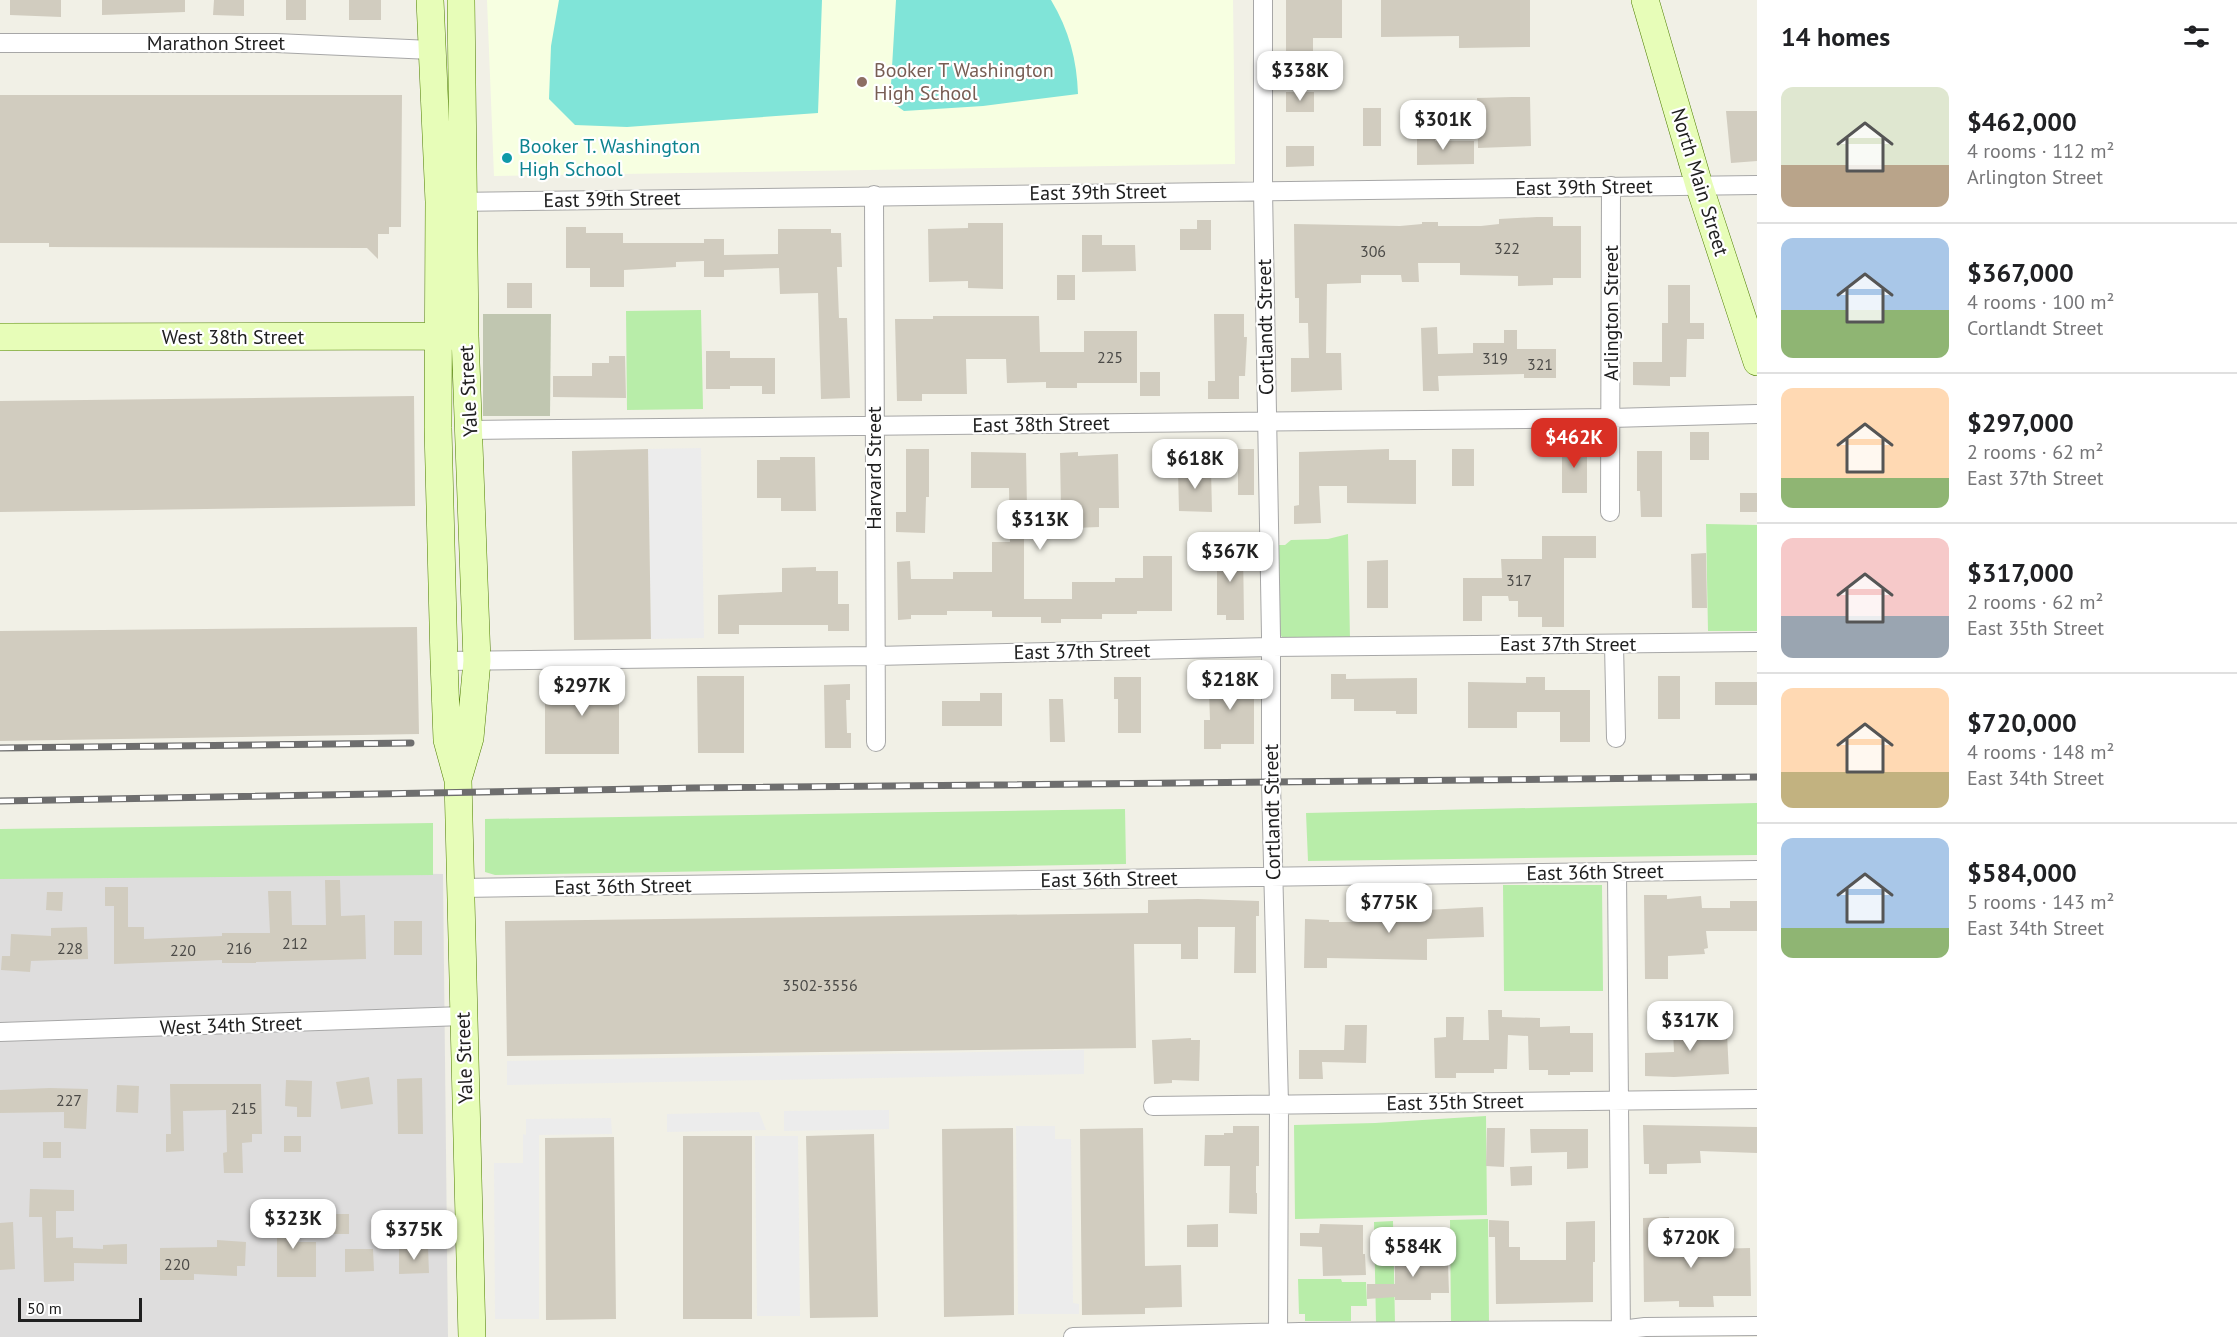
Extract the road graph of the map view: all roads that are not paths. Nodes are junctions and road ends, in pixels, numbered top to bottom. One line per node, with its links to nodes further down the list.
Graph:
1 (430, 0): 6 (main road, Yale Street)
2 (461, 0): 12 (main road, Yale Street)
3 (1263, 0): 10 (street, Cortlandt Street)
4 (1646, 0): 7 (main road, North Main Street)
5 (0, 43): 6 (street, Marathon Street)
6 (431, 50): 12 (main road, Yale Street)
7 (1699, 185): 8 (street, East 39th Street); 9 (street, East 39th Street); 16 (main road, North Main Street)
8 (1757, 185)
9 (1611, 186): 10 (street, East 39th Street); 18 (street, Arlington Street)
10 (1263, 190): 11 (street, East 39th Street); 19 (street, Cortlandt Street)
11 (874, 195): 12 (street, East 39th Street); 20 (street, Harvard Street)
12 (451, 202): 13 (main road, Yale Street); 14 (main road, Yale Street)
13 (438, 336): 14 (main road, West 38th Street); 15 (main road, West 38th Street); 23 (main road, Yale Street)
14 (465, 336): 21 (main road, Yale Street)
15 (0, 337)
16 (1757, 362)
17 (1757, 414): 18 (street, East 38th Street)
18 (1611, 418): 19 (street, East 38th Street); 22 (street, Arlington Street)
19 (1267, 421): 20 (street, East 38th Street); 27 (street, Cortlandt Street)
20 (874, 425): 21 (street, East 38th Street); 28 (street, Harvard Street)
21 (470, 430): 24 (main road, Yale Street)
22 (1610, 512)
23 (440, 566): 24 (main road); 29 (main road, Yale Street)
24 (474, 567): 30 (main road, Yale Street)
25 (1757, 642): 26 (street, East 37th Street)
26 (1614, 644): 27 (street, East 37th Street); 31 (street)
27 (1271, 646): 28 (street, East 37th Street); 36 (street, Cortlandt Street)
28 (875, 656): 30 (street, East 37th Street); 32 (street, Harvard Street)
29 (444, 661): 30 (street, East 37th Street); 33 (main road, Yale Street)
30 (477, 661): 33 (main road, Yale Street)
31 (1616, 738)
32 (876, 742)
33 (458, 780): 37 (main road, Yale Street)
34 (1757, 870): 35 (street, East 36th Street)
35 (1617, 872): 36 (street, East 36th Street); 41 (street)
36 (1273, 876): 37 (street, East 36th Street); 42 (street, Cortlandt Street)
37 (461, 888): 38 (main road, Yale Street)
38 (463, 1016): 39 (street, West 34th Street); 47 (main road, Yale Street)
39 (0, 1032)
40 (1757, 1099): 41 (street, East 35th Street)
41 (1618, 1101): 42 (street, East 35th Street); 45 (street)
42 (1279, 1104): 43 (street, East 35th Street); 46 (street, Cortlandt Street)
43 (1153, 1106)
44 (1757, 1326): 45 (street)
45 (1621, 1333): 46 (street)
46 (1278, 1335): 48 (street)
47 (472, 1337)
48 (1073, 1337)

